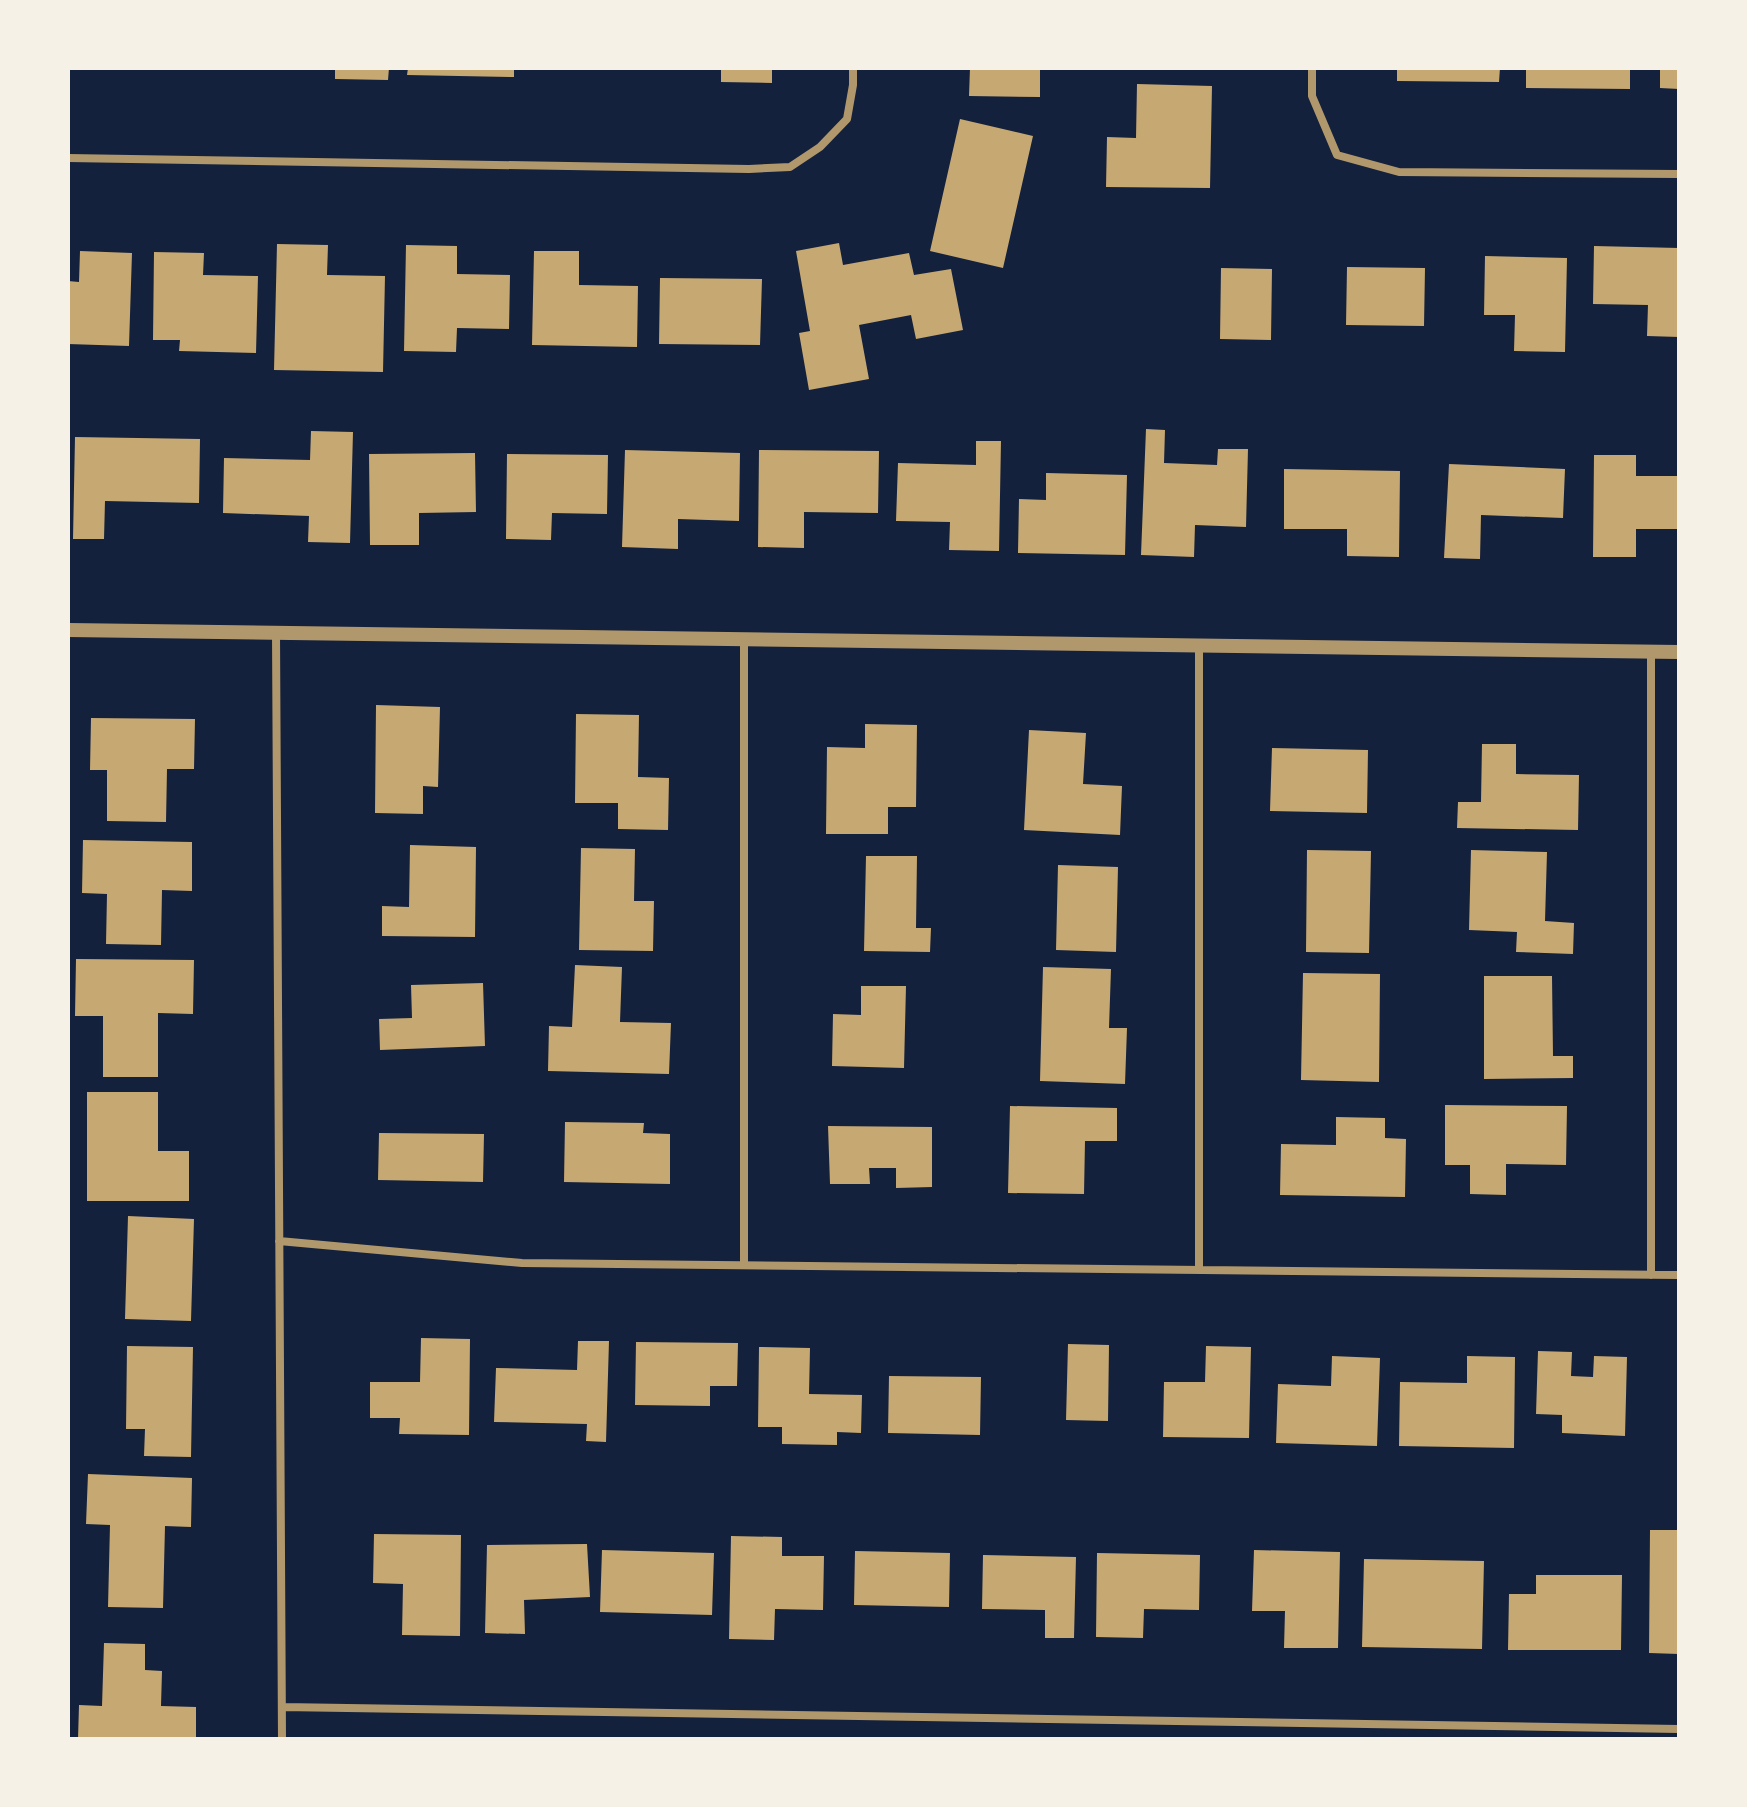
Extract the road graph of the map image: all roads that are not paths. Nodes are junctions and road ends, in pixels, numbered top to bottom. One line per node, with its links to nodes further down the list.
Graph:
1 (853, 68): 3 (street)
2 (1312, 68): 4 (street)
3 (68, 158)
4 (1679, 174)
5 (68, 630): 6 (street)
6 (276, 633): 7 (street); 11 (street)
7 (744, 639): 8 (street); 12 (street)
8 (1199, 645): 9 (street); 13 (street)
9 (1651, 652): 10 (street); 14 (street)
10 (1679, 652)
11 (279, 1241): 12 (street); 16 (street)
12 (744, 1264): 13 (street)
13 (1199, 1270): 14 (street)
14 (1651, 1275): 15 (street)
15 (1679, 1275)
16 (282, 1707): 17 (street); 18 (street)
17 (1679, 1729)
18 (282, 1739)

